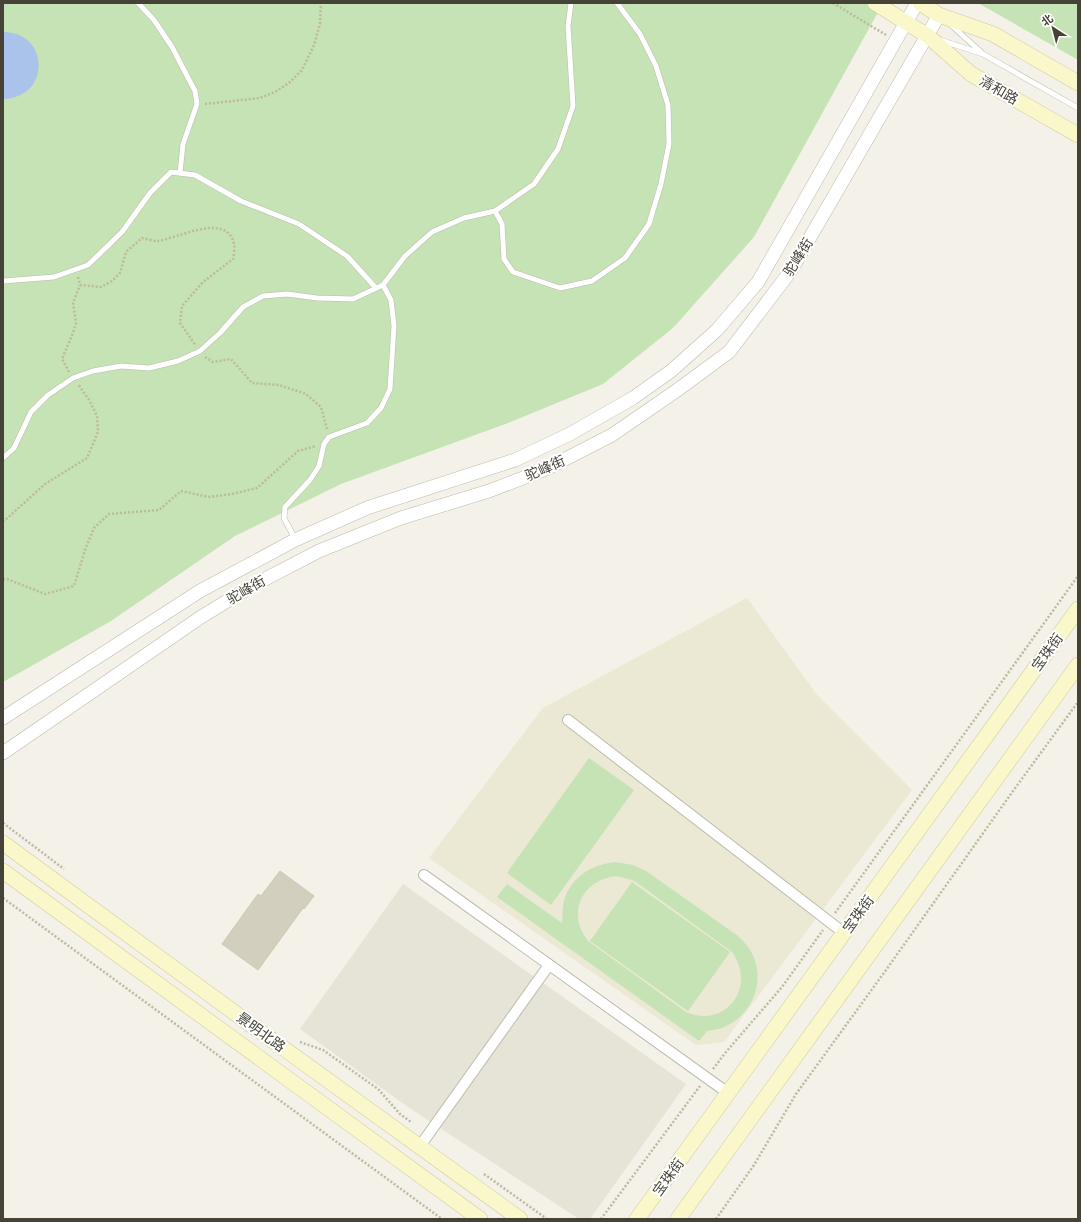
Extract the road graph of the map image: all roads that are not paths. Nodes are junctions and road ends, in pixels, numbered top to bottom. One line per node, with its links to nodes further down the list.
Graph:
1 (138, 3): 13 (lane)
2 (571, 3): 14 (lane)
3 (617, 3): 14 (lane)
4 (875, 3): 7 (main road, 清和路)
5 (919, 3): 6 (main road, 清和路); 7 (street, 驼峰街)
6 (939, 15): 8 (street, 驼峰街); 9 (lane, 清和路); 10 (main road, 清和路)
7 (907, 22): 8 (main road, 清和路); 19 (street, 驼峰街)
8 (928, 36): 9 (lane, 清和路); 12 (main road, 清和路); 24 (street, 驼峰街)
9 (983, 54): 11 (lane, 清和路)
10 (1078, 83)
11 (1078, 108)
12 (1078, 135)
13 (180, 173): 15 (lane); 17 (lane)
14 (495, 211): 16 (lane)
15 (3, 281)
16 (383, 285): 17 (lane); 19 (lane)
17 (376, 288): 18 (lane)
18 (3, 458)
19 (295, 540): 22 (street, 驼峰街)
20 (1078, 609): 28 (main road, 宝珠街)
21 (1078, 665): 35 (main road)
22 (3, 718)
23 (568, 720): 28 (street)
24 (3, 753)
25 (3, 843): 31 (main road, 景明北路)
26 (3, 871): 32 (main road, 景明北路)
27 (424, 875): 29 (street)
28 (844, 933): 30 (main road, 宝珠街)
29 (549, 965): 30 (street); 31 (street)
30 (728, 1093): 34 (main road, 宝珠街)
31 (424, 1141): 33 (main road, 景明北路)
32 (480, 1219)
33 (520, 1219)
34 (637, 1219)
35 (678, 1219)

